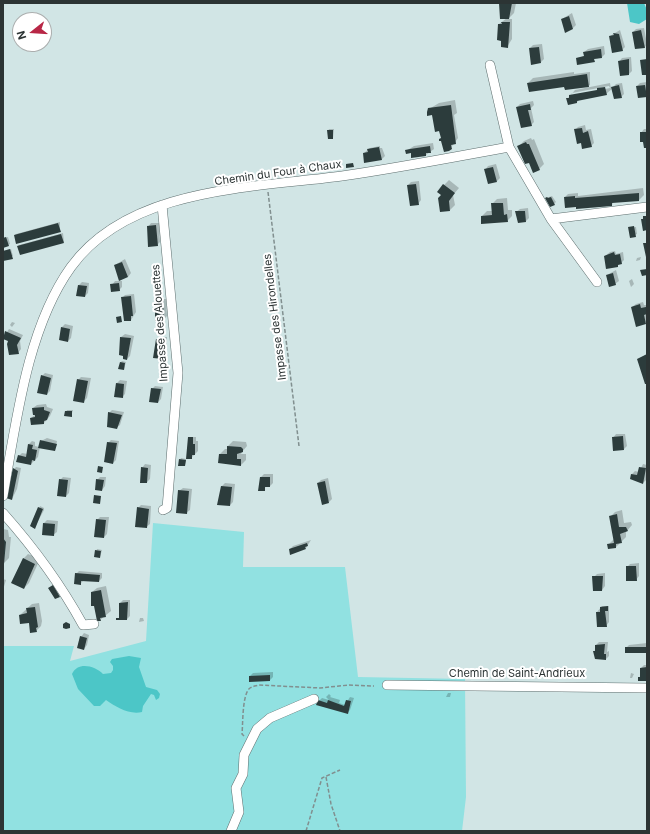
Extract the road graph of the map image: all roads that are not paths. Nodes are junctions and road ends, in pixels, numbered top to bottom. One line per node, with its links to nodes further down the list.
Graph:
1 (490, 65): 2 (street)
2 (509, 147): 3 (street, Chemin du Four à Chaux); 5 (street)
3 (162, 205): 7 (street, Chemin du Four à Chaux); 8 (street, Impasse des Alouettes)
4 (647, 207): 5 (street)
5 (550, 219): 6 (street)
6 (597, 282)
7 (3, 496)
8 (163, 510)
9 (3, 513): 10 (street)
10 (94, 624)
11 (387, 685): 12 (street, Chemin de Saint-Andrieux)
12 (647, 688)
13 (314, 699): 14 (street)
14 (231, 831)

